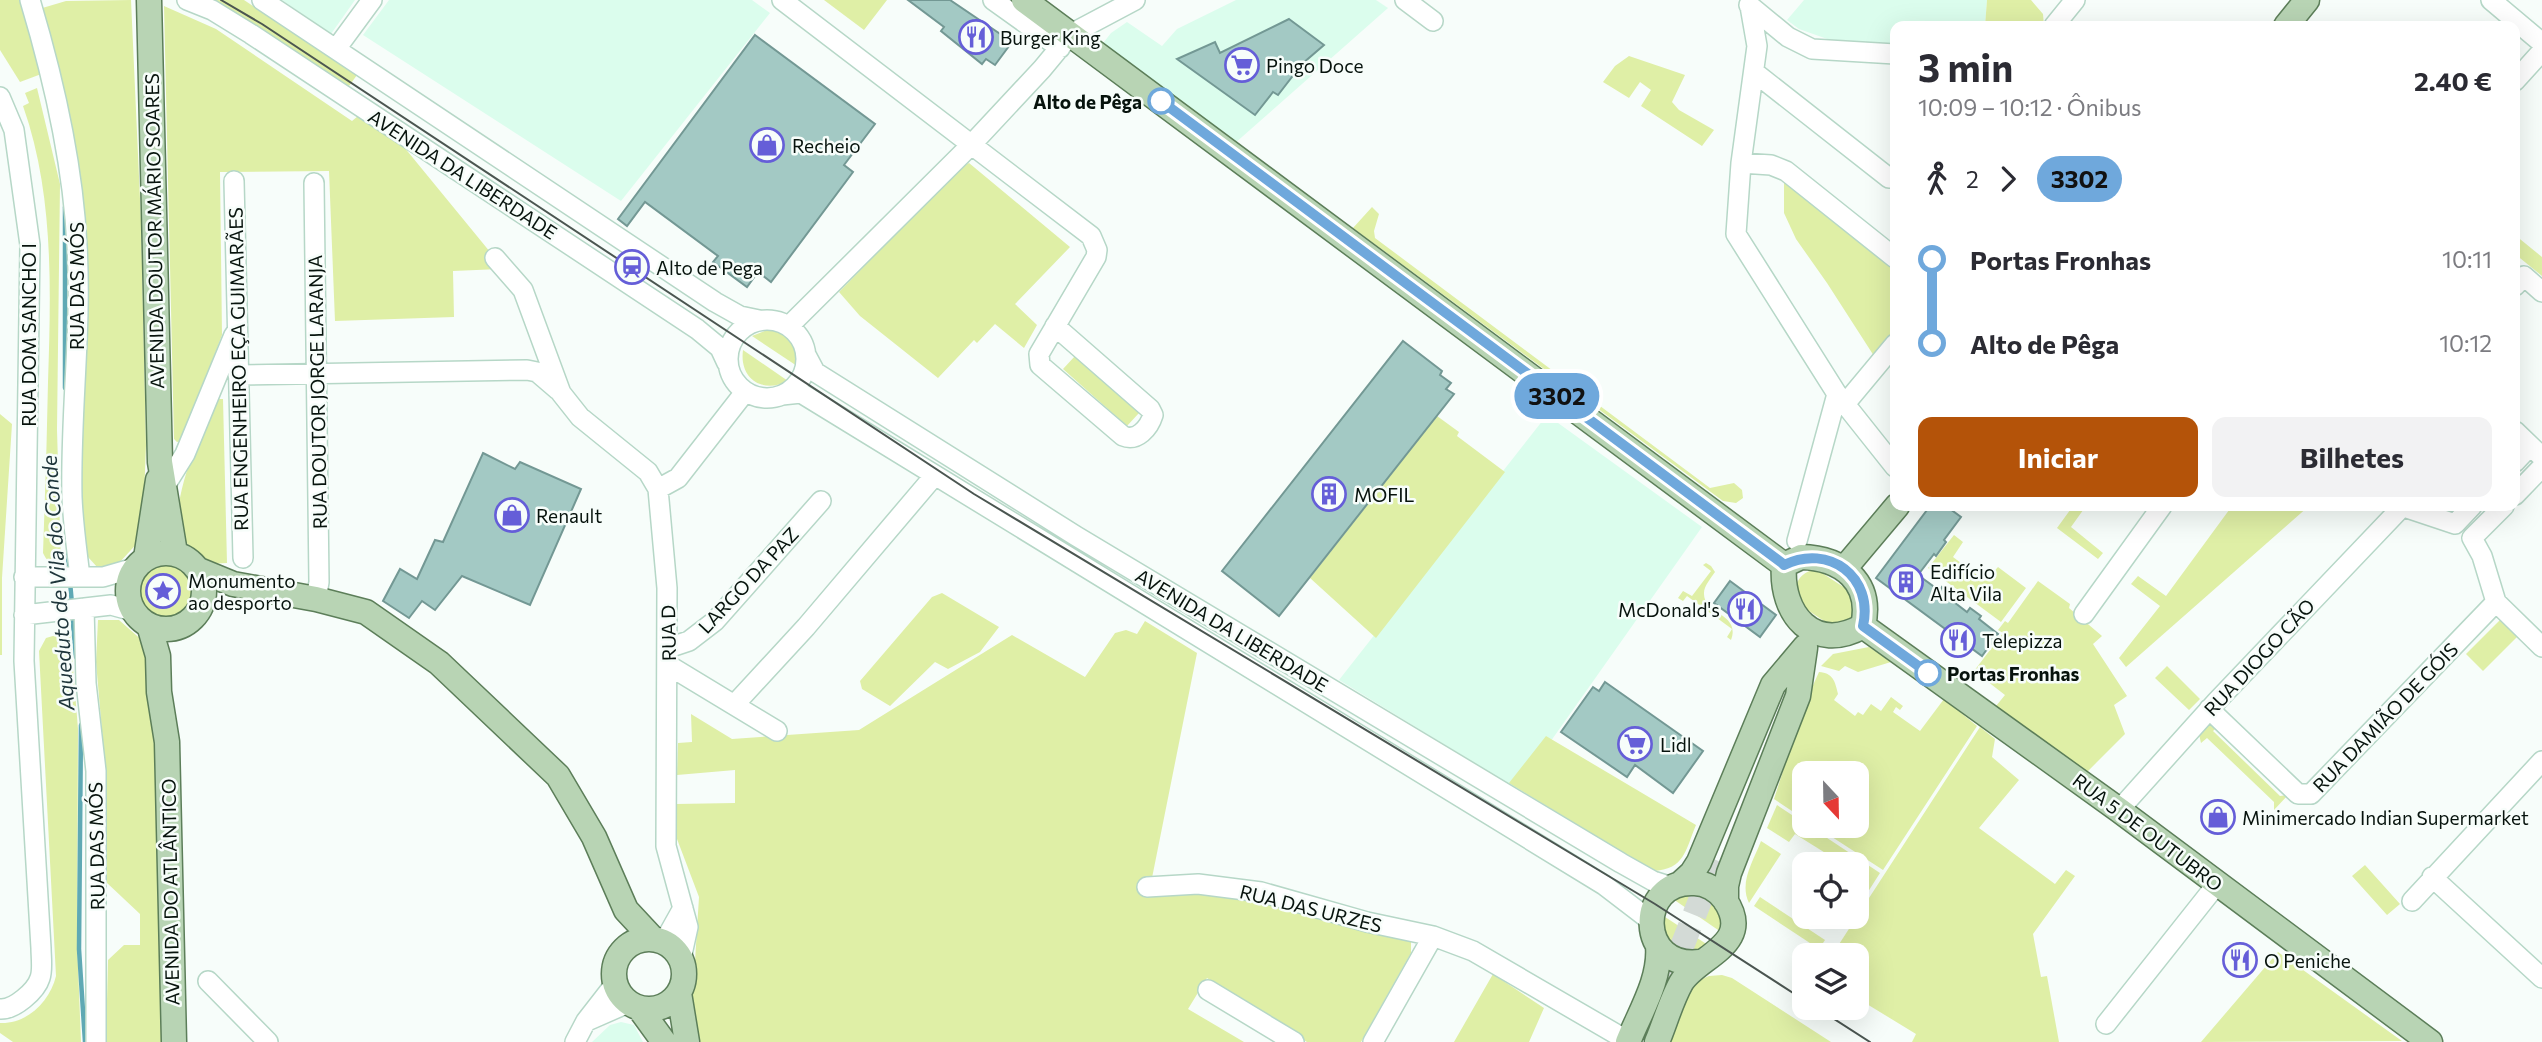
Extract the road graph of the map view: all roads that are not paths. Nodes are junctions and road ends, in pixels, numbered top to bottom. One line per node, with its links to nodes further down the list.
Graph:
1 (30, 0): 78 (street, RUA DAS MÓS)
2 (149, 0): 57 (main road, AVENIDA DOUTOR MÁRIO SOARES)
3 (187, 0): 45 (street, AVENIDA DA LIBERDADE)
4 (262, 0): 23 (street, AVENIDA DA LIBERDADE)
5 (372, 0): 23 (street)
6 (782, 0): 30 (street)
7 (993, 0): 20 (street)
8 (1135, 0): 20 (street)
9 (1405, 0): 15 (street)
10 (2075, 0): 16 (street)
11 (2307, 0): 17 (main road)
12 (2491, 0): 18 (street)
13 (1746, 3): 22 (street); 24 (street)
14 (1038, 4): 20 (main road)
15 (1433, 21)
16 (2058, 21)
17 (2290, 21)
18 (2516, 21)
19 (2520, 24): 21 (street)
20 (1065, 41): 30 (street); 74 (main road)
21 (2542, 43)
22 (1757, 46): 24 (street); 27 (street)
23 (335, 49): 39 (street, AVENIDA DA LIBERDADE)
24 (1812, 49): 26 (street)
25 (2542, 51): 28 (street)
26 (1890, 54)
27 (1754, 72): 31 (street); 32 (street)
28 (2520, 76)
29 (1, 100): 77 (street, RUA DOM SANCHO I)
30 (972, 144): 40 (street); 41 (street)
31 (1741, 163): 35 (street); 51 (street)
32 (1889, 178)
33 (233, 181): 42 (street, RUA ENGENHEIRO EÇA GUIMARÃES)
34 (314, 183): 46 (street, RUA DOUTOR JORGE LARANJA)
35 (1890, 254)
36 (495, 258): 49 (street)
37 (2520, 280): 38 (street)
38 (2542, 292)
39 (760, 320): 40 (street); 45 (street)
40 (789, 326): 44 (street)
41 (1055, 326): 41 (street)
42 (237, 328): 47 (street, RUA ENGENHEIRO EÇA GUIMARÃES); 57 (street)
43 (1890, 349): 51 (street)
44 (806, 355): 50 (street); 101 (street, AVENIDA DA LIBERDADE)
45 (727, 363): 48 (street)
46 (317, 374): 47 (street); 49 (street); 80 (street, RUA DOUTOR JORGE LARANJA)
47 (237, 375): 72 (street, RUA ENGENHEIRO EÇA GUIMARÃES)
48 (745, 392): 50 (street); 59 (street)
49 (561, 393): 59 (street)
50 (782, 395): 58 (street, AVENIDA DA LIBERDADE)
51 (1841, 399): 55 (street); 70 (street)
52 (2520, 435): 53 (street)
53 (2537, 447): 54 (street)
54 (2520, 459)
55 (1890, 461)
56 (2542, 467): 60 (street)
57 (162, 474): 71 (main road, AVENIDA DOUTOR MÁRIO SOARES); 73 (main road, AVENIDA DOUTOR MÁRIO SOARES)
58 (935, 475): 92 (street); 106 (street, AVENIDA DA LIBERDADE)
59 (658, 489): 91 (street, RUA D)
60 (2520, 490)
61 (821, 500): 91 (street, LARGO DA PAZ)
62 (1892, 511): 75 (main road)
63 (2158, 511): 84 (street)
64 (2396, 511): 93 (street, RUA DIOGO CÃO)
65 (2416, 511): 68 (street)
66 (2467, 511): 68 (street)
67 (2499, 511): 69 (street)
68 (2455, 524): 69 (street)
69 (2472, 538): 82 (street)
70 (1797, 541)
71 (175, 553): 73 (main road); 76 (main road)
72 (243, 558)
73 (140, 563): 78 (street); 86 (main road)
74 (1784, 565): 75 (main road); 89 (main road)
75 (1844, 569): 88 (main road)
76 (199, 570): 79 (main road); 81 (main road)
77 (24, 577): 78 (street); 85 (street, RUA DOM SANCHO I)
78 (80, 577)
79 (233, 584): 80 (main road); 81 (main road)
80 (316, 599): 105 (main road)
81 (203, 600): 87 (main road)
82 (2496, 602): 90 (street); 93 (street, RUA DAMIÃO DE GÓIS)
83 (84, 608): 85 (street); 86 (street); 120 (street, RUA DAS MÓS)
84 (2084, 614)
85 (24, 615): 118 (street, RUA DOM SANCHO I)
86 (141, 618): 87 (main road); 95 (main road, AVENIDA DO ATLÂNTICO)
87 (186, 624): 95 (main road, AVENIDA DO ATLÂNTICO)
88 (1863, 626): 89 (main road); 97 (main road, RUA 5 DE OUTUBRO)
89 (1807, 638): 98 (main road); 101 (main road); 104 (main road)
90 (2542, 647)
91 (668, 657): 92 (street); 109 (street, RUA D)
92 (735, 704): 94 (street)
93 (2209, 709): 97 (street, RUA DIOGO CÃO)
94 (777, 731)
95 (167, 742): 121 (main road, AVENIDA DO ATLÂNTICO)
96 (2542, 761): 99 (street)
97 (2119, 810): 100 (main road, RUA 5 DE OUTUBRO)
98 (1716, 860)
99 (2432, 877): 103 (street); 112 (street)
100 (2217, 884): 119 (street); 131 (main road, RUA 5 DE OUTUBRO)
101 (1676, 885): 104 (main road); 106 (main road)
102 (1147, 887): 107 (street, RUA DAS URZES)
103 (2412, 901)
104 (1726, 902): 111 (main road)
105 (626, 910): 109 (main road); 110 (main road)
106 (1651, 921): 108 (main road)
107 (1433, 936): 127 (street); 128 (street, RUA DAS URZES)
108 (1658, 946): 111 (main road); 128 (main road)
109 (666, 947): 110 (main road); 116 (main road)
110 (621, 952): 117 (main road)
111 (1700, 962): 130 (main road)
112 (2542, 978)
113 (208, 981): 122 (street)
114 (1668, 982): 129 (main road)
115 (1208, 990): 126 (street)
116 (679, 993): 117 (main road); 125 (main road)
117 (628, 999): 123 (street); 124 (main road)
118 (0, 1009)
119 (2106, 1024)
120 (96, 1042)
121 (174, 1042)
122 (268, 1042)
123 (575, 1042)
124 (664, 1042)
125 (687, 1042)
126 (1294, 1042)
127 (1373, 1042)
128 (1628, 1042)
129 (1643, 1042)
130 (1657, 1042)
131 (2430, 1042)

